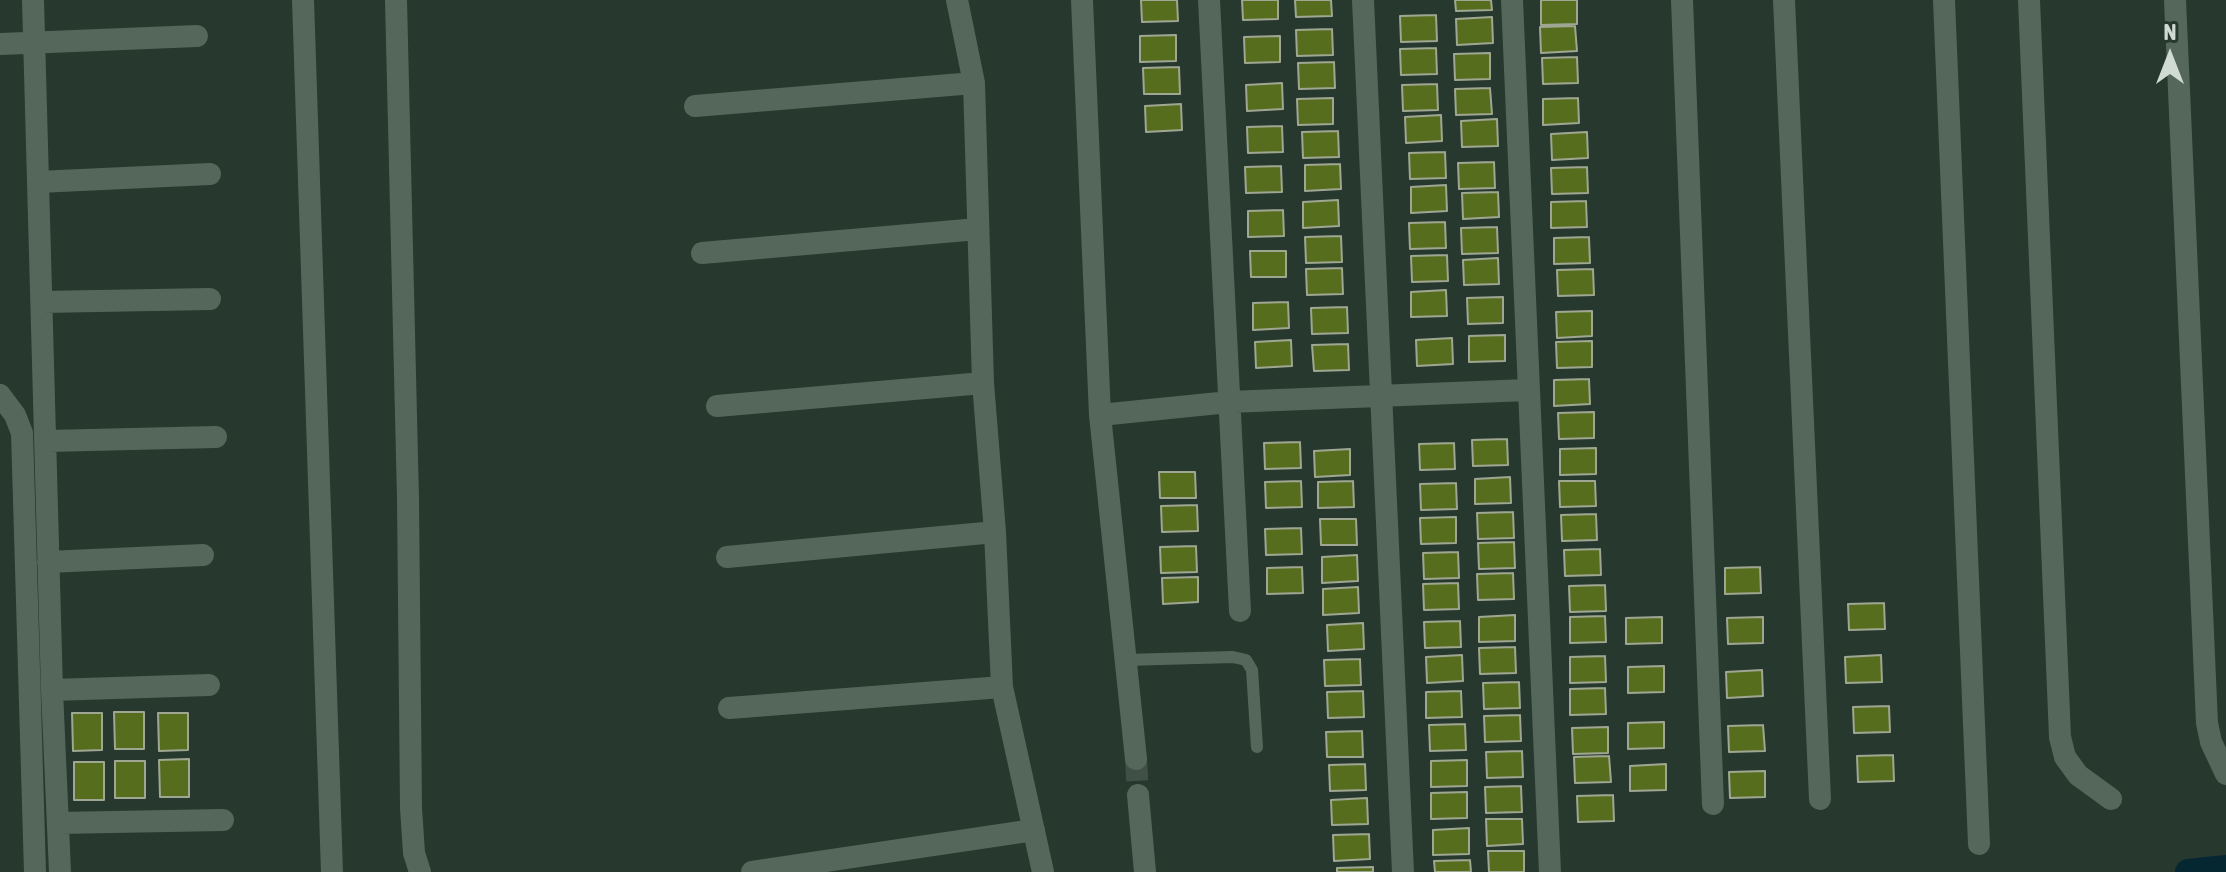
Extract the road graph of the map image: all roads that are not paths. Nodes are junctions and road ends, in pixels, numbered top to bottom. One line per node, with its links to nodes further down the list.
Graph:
1 (33, 0): 15 (street)
2 (303, 0): 57 (street)
3 (396, 0): 58 (street)
4 (957, 0): 17 (street)
5 (1082, 0): 31 (street)
6 (1209, 0): 29 (street)
7 (1363, 0): 28 (street)
8 (1512, 0): 26 (street)
9 (1682, 0): 50 (street)
10 (1784, 0): 48 (street)
11 (1944, 0): 54 (street)
12 (2029, 0): 49 (street)
13 (2175, 0): 46 (street)
14 (197, 36): 15 (street)
15 (34, 42): 16 (street); 20 (street)
16 (0, 44)
17 (974, 83): 18 (street); 21 (street)
18 (695, 106)
19 (210, 174): 20 (street)
20 (38, 182): 24 (street)
21 (978, 229): 22 (street); 25 (street)
22 (702, 253)
23 (210, 299): 24 (street)
24 (42, 302): 33 (street)
25 (983, 383): 30 (street); 34 (street)
26 (1527, 390): 28 (street); 63 (street)
27 (0, 395): 55 (street)
28 (1379, 396): 29 (street); 62 (street)
29 (1229, 402): 31 (street); 38 (street)
30 (717, 406)
31 (1100, 415): 39 (street)
32 (216, 437): 33 (street)
33 (48, 441): 37 (street)
34 (995, 532): 36 (street); 41 (street)
35 (203, 555): 37 (street)
36 (727, 557)
37 (48, 562): 42 (street)
38 (1240, 611)
39 (1125, 660): 44 (lane); 45 (street)
40 (209, 685): 42 (street)
41 (1002, 687): 43 (street); 53 (street)
42 (52, 690): 52 (street)
43 (729, 708)
44 (1257, 747)
45 (1136, 759)
46 (2226, 774)
47 (1138, 795): 61 (street)
48 (1820, 799)
49 (2111, 799)
50 (1713, 804)
51 (223, 820): 52 (street)
52 (58, 823): 56 (street)
53 (1034, 830): 59 (street); 60 (street)
54 (1979, 844)
55 (35, 872)
56 (60, 872)
57 (332, 872)
58 (420, 872)
59 (752, 872)
60 (1043, 872)
61 (1145, 872)
62 (1403, 872)
63 (1550, 872)

